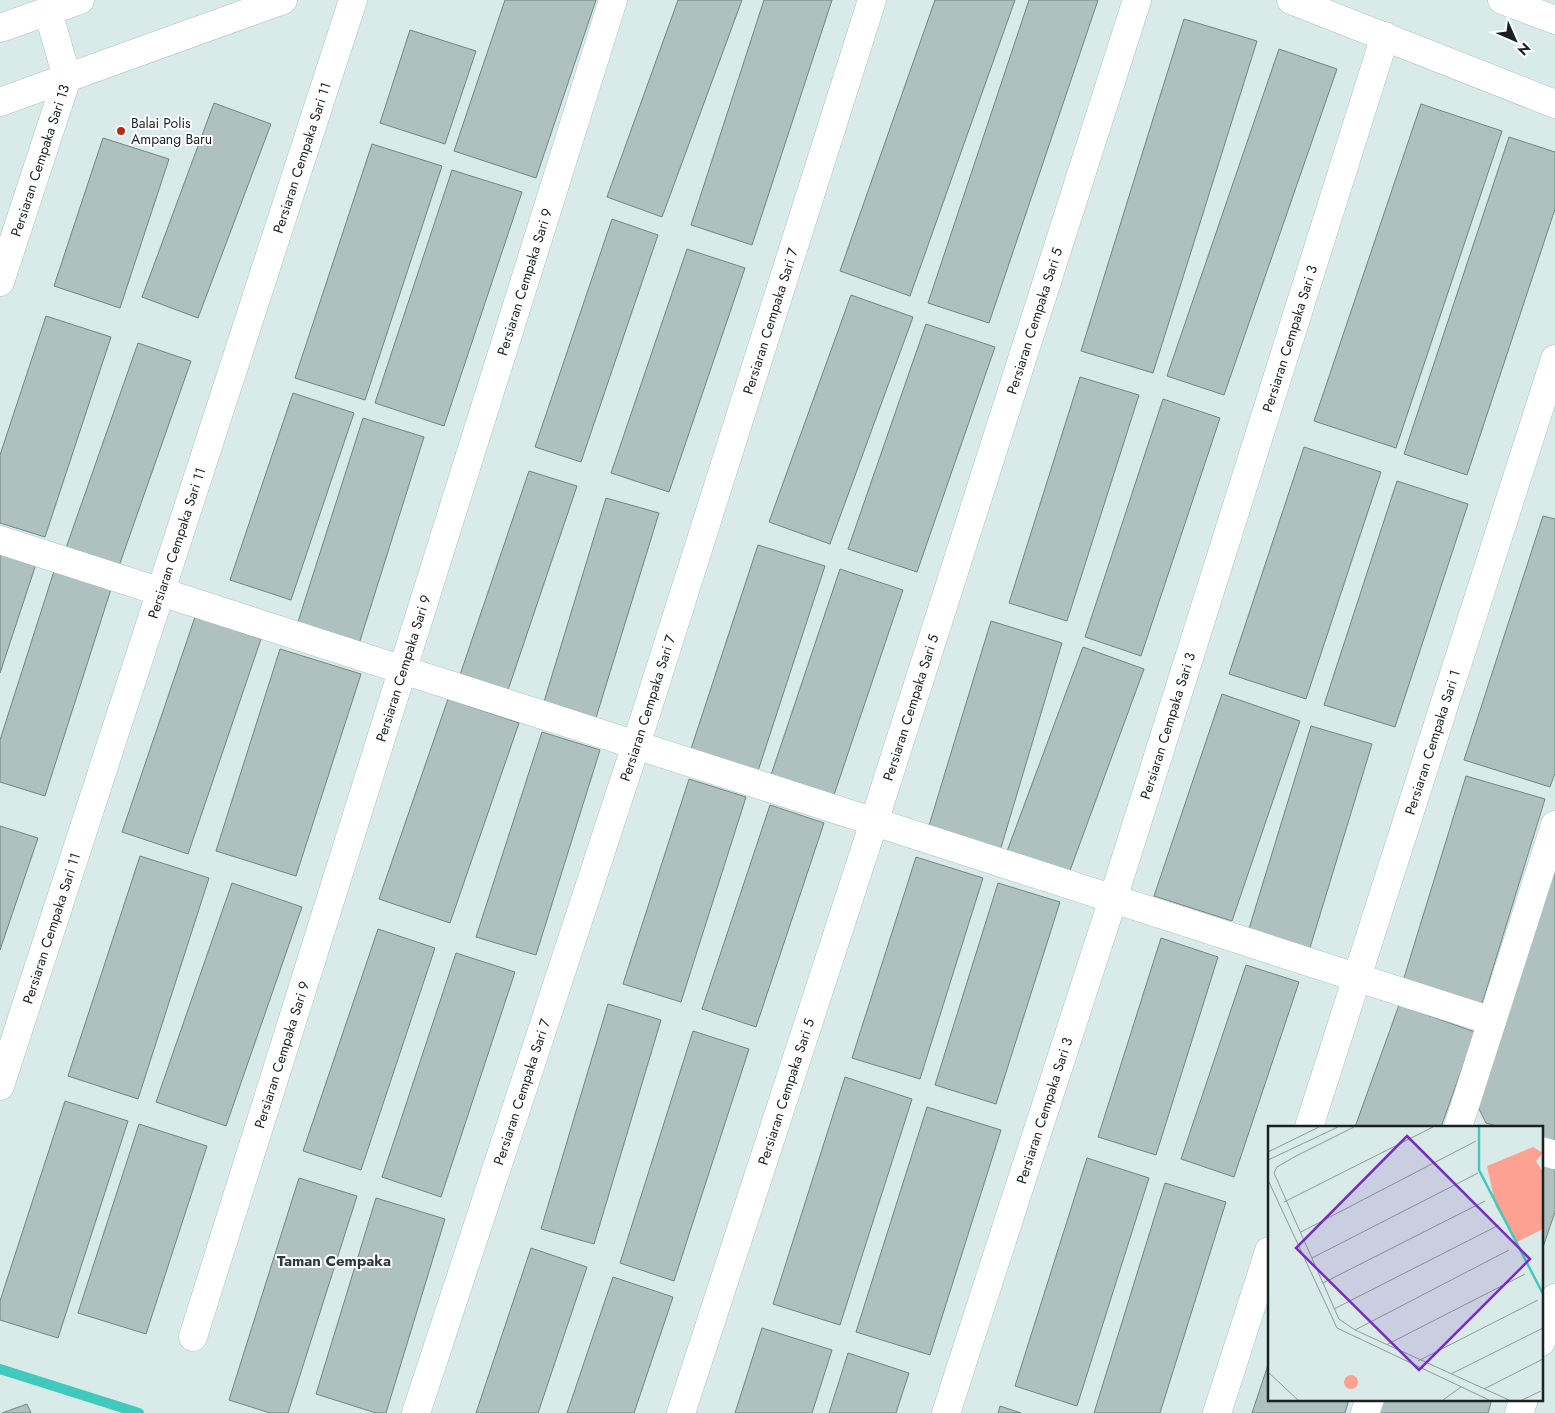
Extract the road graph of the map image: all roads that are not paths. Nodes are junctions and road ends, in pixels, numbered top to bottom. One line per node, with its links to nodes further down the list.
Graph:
1 (80, 0): 9 (street)
2 (283, 0): 13 (street)
3 (353, 0): 19 (street, Persiaran Cempaka Sari 11)
4 (613, 0): 20 (street, Persiaran Cempaka Sari 9)
5 (872, 0): 21 (street, Persiaran Cempaka Sari 7)
6 (1137, 0): 22 (street, Persiaran Cempaka Sari 5)
7 (1292, 0): 12 (street)
8 (1510, 1): 10 (street)
9 (48, 11): 11 (street); 13 (street, Persiaran Cempaka Sari 13)
10 (1555, 20)
11 (0, 28)
12 (1385, 36): 15 (street); 24 (street, Persiaran Cempaka Sari 3)
13 (68, 78): 14 (street); 16 (street, Persiaran Cempaka Sari 13)
14 (0, 102)
15 (1555, 104)
16 (0, 282)
17 (1555, 359): 25 (street, Persiaran Cempaka Sari 1)
18 (0, 540): 19 (street)
19 (160, 592): 20 (street); 27 (street, Persiaran Cempaka Sari 11)
20 (402, 670): 21 (street); 34 (street, Persiaran Cempaka Sari 9)
21 (636, 745): 22 (street); 38 (street, Persiaran Cempaka Sari 7)
22 (874, 822): 24 (street); 39 (street, Persiaran Cempaka Sari 5)
23 (1555, 825): 26 (street)
24 (1113, 899): 25 (street); 40 (street, Persiaran Cempaka Sari 3)
25 (1356, 978): 26 (street); 28 (street, Persiaran Cempaka Sari 1)
26 (1492, 1021): 29 (street)
27 (0, 1086)
28 (1309, 1126)
29 (1459, 1126)
30 (1542, 1151): 31 (street)
31 (1555, 1155)
32 (1268, 1254): 41 (street)
33 (1555, 1298): 35 (street)
34 (193, 1337)
35 (1542, 1339)
36 (1370, 1400): 42 (street)
37 (1524, 1400): 43 (street)
38 (416, 1413)
39 (681, 1413)
40 (946, 1413)
41 (1217, 1413)
42 (1365, 1413)
43 (1519, 1413)

